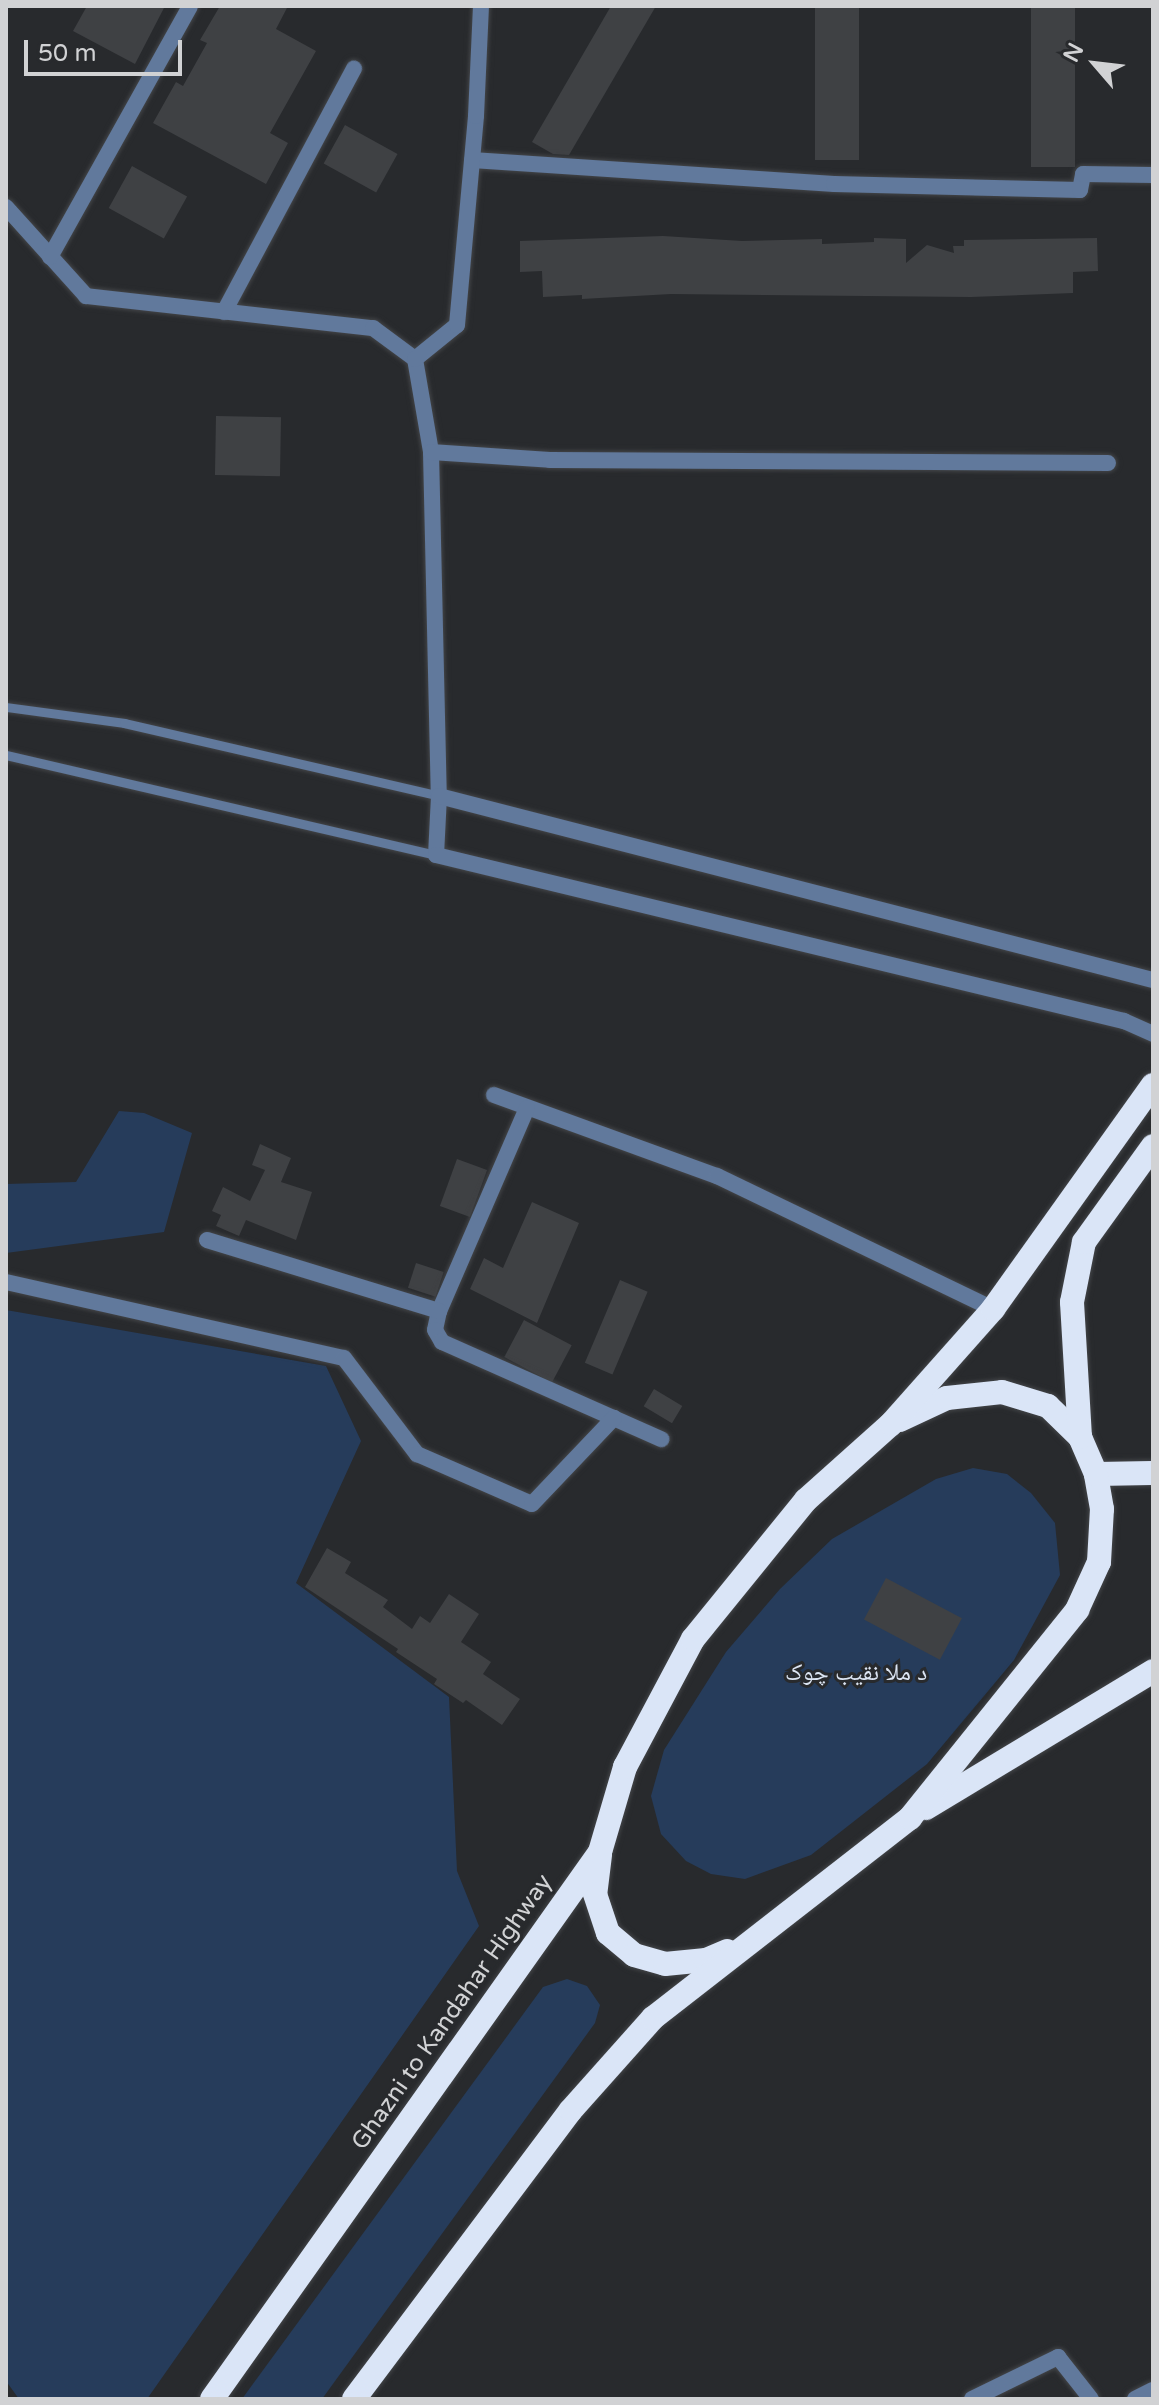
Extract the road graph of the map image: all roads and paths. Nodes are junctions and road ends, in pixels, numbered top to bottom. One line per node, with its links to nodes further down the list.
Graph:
1 (190, 6): 7 (street)
2 (481, 6): 4 (street)
3 (354, 69): 8 (street)
4 (472, 160): 5 (street); 9 (street)
5 (1153, 175)
6 (6, 207): 7 (street)
7 (50, 257): 8 (street)
8 (224, 312): 9 (street)
9 (415, 359): 10 (street)
10 (431, 452): 11 (street); 14 (street)
11 (1108, 463)
12 (6, 707): 14 (lane)
13 (6, 755): 15 (lane)
14 (439, 796): 15 (street); 16 (street)
15 (436, 855): 17 (street)
16 (1153, 980)
17 (1153, 1034)
18 (1153, 1085): 24 (highway)
19 (494, 1095): 20 (street)
20 (527, 1108): 24 (street); 25 (street)
21 (1153, 1146): 28 (highway)
22 (207, 1240): 25 (street)
23 (6, 1282): 26 (street)
24 (993, 1309): 27 (highway)
25 (439, 1311): 26 (street)
26 (614, 1418): 29 (street)
27 (891, 1424): 28 (highway); 34 (highway)
28 (1080, 1437): 31 (highway)
29 (661, 1439)
30 (1153, 1473): 31 (highway)
31 (1096, 1474): 33 (highway)
32 (1153, 1671): 33 (highway)
33 (910, 1818): 35 (highway)
34 (600, 1852): 35 (highway); 37 (highway, Ghazni to Kandahar Highway)
35 (751, 1941): 38 (highway)
36 (1153, 2390): 41 (street)
37 (212, 2399)
38 (354, 2399)
39 (972, 2399): 40 (street)
40 (1091, 2399)
41 (1135, 2399)

